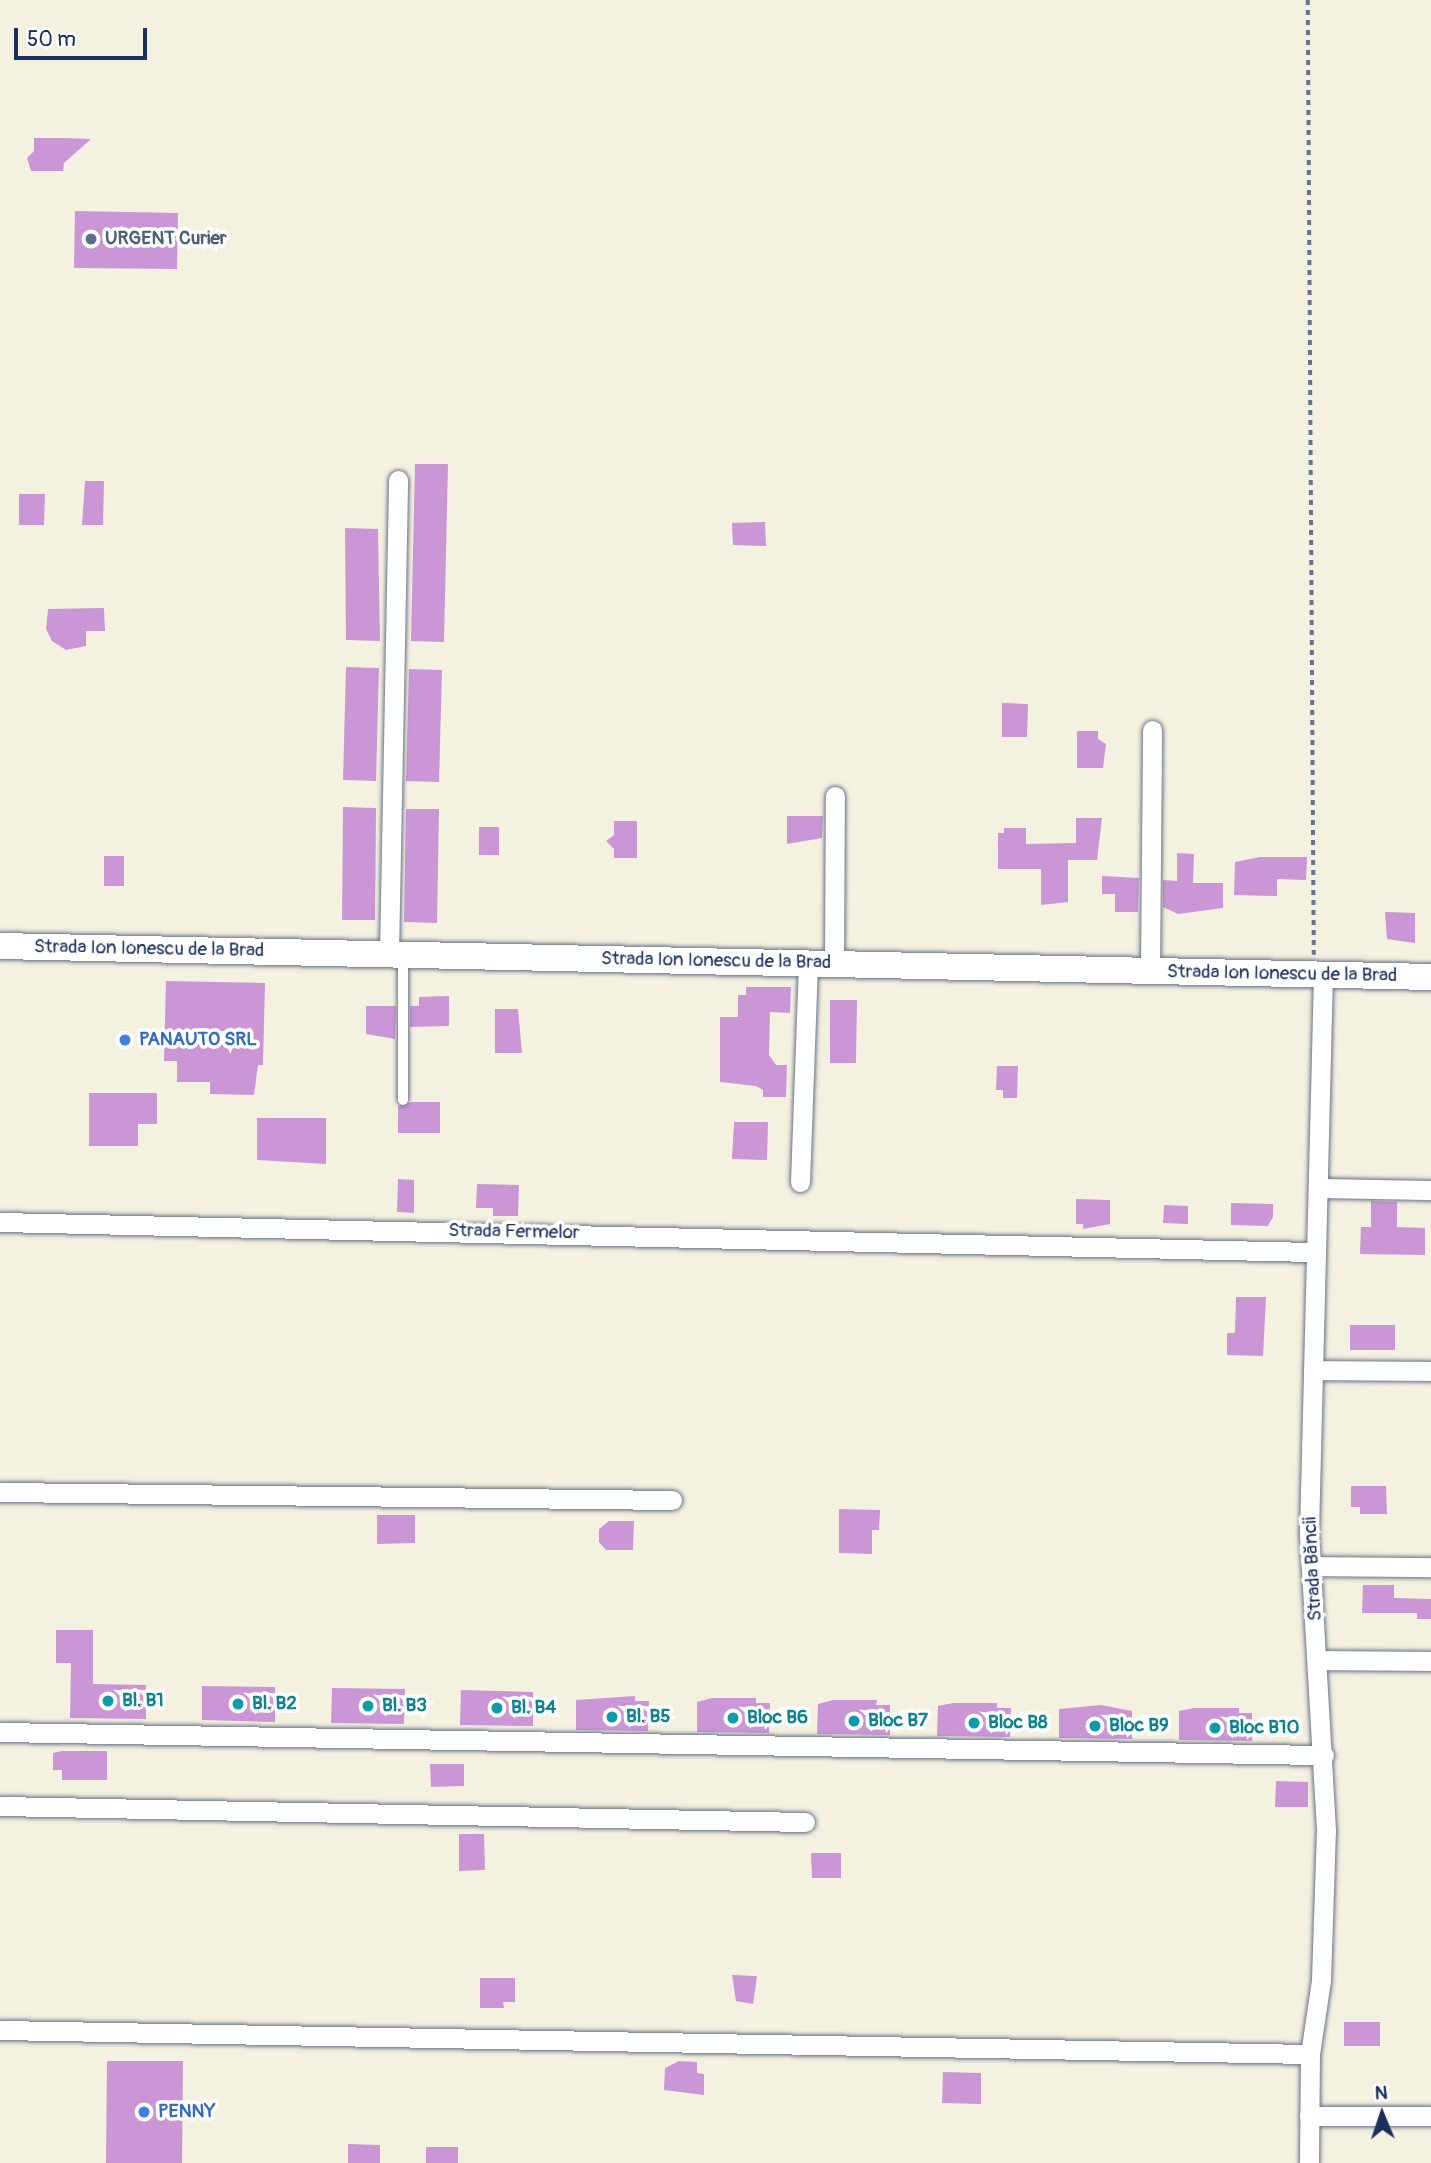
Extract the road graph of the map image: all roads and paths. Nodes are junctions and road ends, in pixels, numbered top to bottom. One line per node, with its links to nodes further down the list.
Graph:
1 (1308, 0): 9 (path)
2 (398, 480): 6 (street)
3 (1152, 730): 8 (street)
4 (835, 796): 7 (street)
5 (0, 946): 6 (street, Strada Ion Ionescu de la Brad)
6 (396, 954): 7 (street, Strada Ion Ionescu de la Brad); 11 (lane)
7 (821, 964): 8 (street, Strada Ion Ionescu de la Brad); 12 (street)
8 (1150, 971): 9 (street, Strada Ion Ionescu de la Brad)
9 (1318, 974): 10 (street, Strada Ion Ionescu de la Brad); 13 (street, Strada Băncii)
10 (1431, 977)
11 (403, 1100)
12 (800, 1182)
13 (1318, 1188): 14 (street); 16 (street, Strada Băncii)
14 (1431, 1189)
15 (0, 1222): 16 (street, Strada Fermelor)
16 (1316, 1252): 17 (street, Strada Băncii)
17 (1313, 1370): 18 (street); 21 (street, Strada Băncii)
18 (1431, 1371)
19 (0, 1492): 20 (street)
20 (672, 1500)
21 (1311, 1566): 22 (street); 23 (street, Strada Băncii)
22 (1431, 1567)
23 (1319, 1660): 24 (street); 26 (street, Strada Băncii)
24 (1431, 1661)
25 (0, 1732): 26 (street)
26 (1324, 1755): 30 (street, Strada Băncii)
27 (0, 1807): 28 (street)
28 (804, 1822)
29 (0, 2030): 30 (street)
30 (1310, 2053): 31 (street, Strada Băncii)
31 (1310, 2116): 32 (street); 33 (street, Strada Băncii)
32 (1431, 2116)
33 (1309, 2163)

